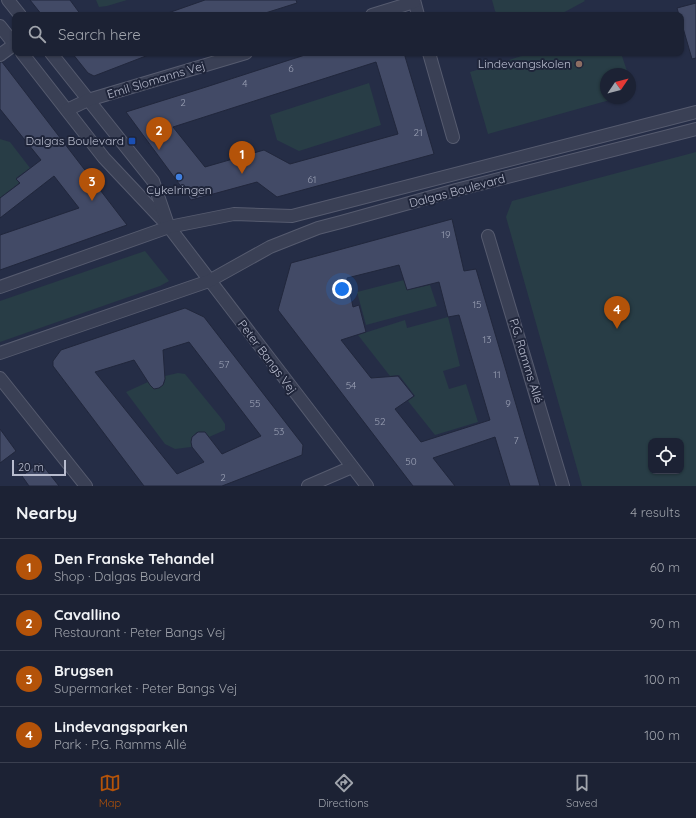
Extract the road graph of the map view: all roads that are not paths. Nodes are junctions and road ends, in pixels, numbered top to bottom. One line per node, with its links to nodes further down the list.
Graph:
1 (8, 0): 3 (street)
2 (414, 1): 4 (street); 5 (street)
3 (18, 12)
4 (381, 12)
5 (417, 12)
6 (0, 26): 7 (street)
7 (12, 40)
8 (12, 46): 9 (street)
9 (0, 55)
10 (24, 56): 15 (street, Peter Bangs Vej)
11 (52, 56): 14 (street, Peter Bangs Vej)
12 (236, 56): 14 (street, Emil Slomanns Vej)
13 (430, 56): 18 (street)
14 (88, 100): 15 (street, Emil Slomanns Vej); 19 (street, Peter Bangs Vej)
15 (67, 110): 19 (street, Peter Bangs Vej)
16 (696, 112): 19 (street, Dalgas Boulevard)
17 (696, 129): 21 (street, Dalgas Boulevard)
18 (453, 137)
19 (169, 227): 21 (street, Peter Bangs Vej); 22 (street, Dalgas Boulevard)
20 (488, 236): 29 (street, P.G. Ramms Allé)
21 (209, 281): 23 (street, Dalgas Boulevard); 25 (street, Peter Bangs Vej)
22 (0, 286)
23 (0, 353)
24 (0, 378): 26 (street)
25 (352, 467): 27 (street); 28 (street, Peter Bangs Vej)
26 (86, 486)
27 (308, 486)
28 (367, 486)
29 (563, 486)

